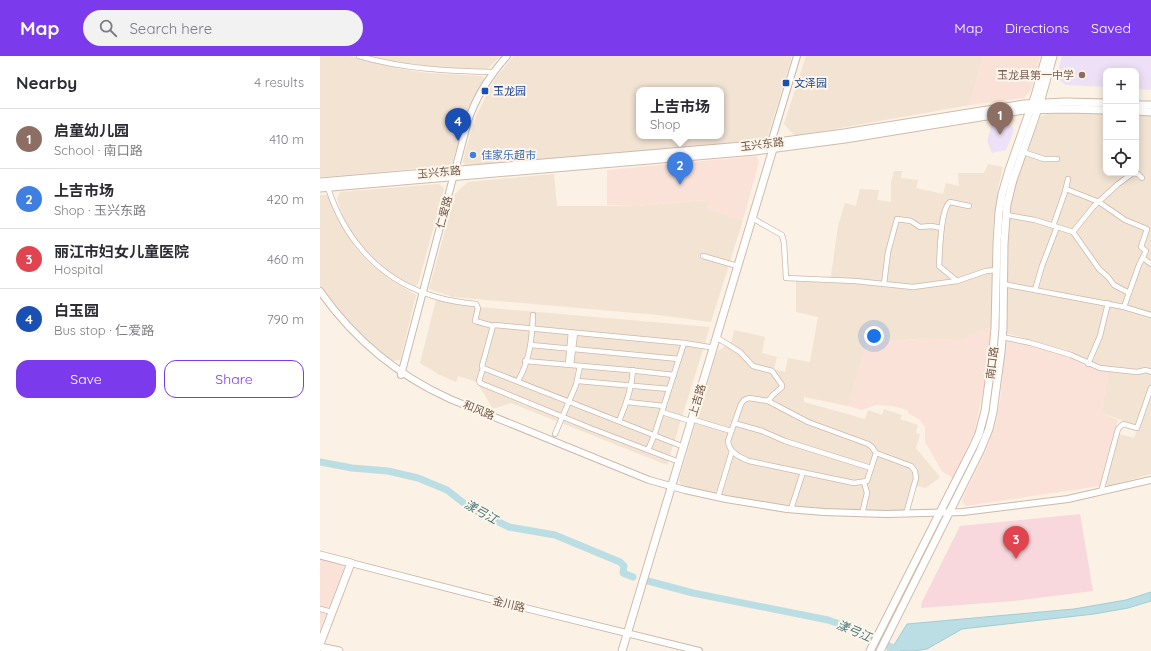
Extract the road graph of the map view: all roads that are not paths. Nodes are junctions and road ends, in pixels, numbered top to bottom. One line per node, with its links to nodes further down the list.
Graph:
1 (359, 56): 7 (street)
2 (507, 56): 7 (street, 仁爱路)
3 (797, 56): 15 (street)
4 (801, 56): 15 (street)
5 (1046, 56): 11 (main road, 南口路)
6 (1053, 56): 11 (main road, 南口路)
7 (494, 72): 18 (street, 仁爱路)
8 (1103, 103): 11 (main road, 玉兴东路)
9 (1139, 104): 10 (main road)
10 (1151, 105)
11 (1036, 106): 12 (main road, 玉兴东路); 15 (main road, 玉兴东路); 16 (main road, 南口路); 35 (main road, 南口路)
12 (1103, 110)
13 (1139, 111): 14 (main road)
14 (1151, 112)
15 (772, 146): 18 (main road, 玉兴东路); 27 (main road, 上吉路); 34 (main road, 上吉路)
16 (1023, 152): 17 (street); 26 (main road, 南口路)
17 (1057, 159)
18 (454, 174): 21 (main road, 玉兴东路); 22 (main road, 玉兴东路); 41 (street, 仁爱路)
19 (1142, 178): 24 (street)
20 (1068, 179): 23 (street)
21 (320, 182)
22 (324, 188): 41 (street)
23 (1066, 190): 24 (street); 28 (street)
24 (1099, 202): 30 (street); 32 (street)
25 (969, 206): 29 (street)
26 (1006, 215): 28 (street); 38 (main road, 南口路)
27 (752, 218): 37 (street); 52 (main road, 上吉路)
28 (1055, 226): 30 (street); 39 (street)
29 (942, 228): 36 (street); 37 (street)
30 (1073, 232): 42 (street)
31 (703, 256): 34 (street)
32 (1143, 258): 33 (street); 42 (street)
33 (1151, 264)
34 (734, 265): 55 (main road, 上吉路)
35 (996, 270): 36 (street); 100 (main road, 南口路)
36 (957, 280): 37 (street)
37 (884, 284)
38 (1003, 284): 39 (street); 51 (main road, 南口路)
39 (1035, 290): 44 (street)
40 (320, 291): 65 (street, 和风路)
41 (422, 292): 48 (street); 65 (street, 仁爱路)
42 (1129, 293): 45 (street)
43 (320, 298): 65 (street, 和风路)
44 (1108, 303): 45 (street); 59 (street)
45 (1124, 307): 47 (street)
46 (533, 315): 49 (street)
47 (1151, 315)
48 (493, 326): 49 (street); 62 (street)
49 (532, 328): 50 (street); 54 (street); 58 (street)
50 (573, 332): 53 (street); 56 (street)
51 (1002, 337): 59 (street); 101 (main road, 南口路)
52 (716, 338): 72 (street); 78 (main road, 上吉路)
53 (684, 343): 55 (street); 57 (street)
54 (531, 345): 56 (street); 58 (street)
55 (709, 347): 78 (main road, 上吉路)
56 (571, 349): 57 (street); 60 (street)
57 (679, 359): 66 (street)
58 (526, 361): 60 (street); 68 (street)
59 (1088, 364): 64 (street)
60 (570, 365): 61 (street)
61 (580, 366): 63 (street); 67 (street)
62 (484, 368): 68 (street); 77 (street)
63 (633, 370): 66 (street); 69 (street)
64 (1151, 372)
65 (401, 374): 94 (street, 和风路)
66 (674, 375): 71 (street)
67 (578, 381): 69 (street); 73 (street)
68 (518, 382): 73 (street)
69 (631, 386): 71 (street); 74 (street)
70 (1151, 388): 95 (street)
71 (669, 390): 75 (street)
72 (768, 401): 80 (street); 87 (street)
73 (570, 402): 77 (street); 79 (street)
74 (627, 402): 75 (street); 79 (street)
75 (664, 406): 76 (street)
76 (662, 412): 78 (street); 83 (street)
77 (563, 417): 82 (street); 85 (street)
78 (689, 420): 81 (street); 84 (main road, 上吉路); 94 (main road, 上吉路)
79 (619, 421): 83 (street)
80 (734, 423): 81 (street); 89 (street)
81 (731, 432): 86 (street)
82 (555, 434)
83 (654, 436): 84 (street); 85 (street)
84 (679, 445): 88 (main road, 上吉路)
85 (648, 450): 88 (street)
86 (732, 451): 90 (street); 96 (street)
87 (876, 454): 89 (street); 99 (street)
88 (674, 460): 94 (main road, 上吉路)
89 (871, 468): 92 (street)
90 (803, 472): 92 (street); 97 (street)
91 (1151, 480): 95 (street)
92 (864, 482): 98 (street)
93 (1151, 484): 101 (street)
94 (668, 487): 96 (street); 100 (street); 106 (main road, 上吉路)
95 (1101, 492): 101 (street)
96 (718, 497): 97 (street)
97 (791, 509): 98 (street)
98 (862, 514): 99 (street)
99 (906, 514): 100 (street)
100 (939, 515): 101 (street); 112 (main road, 南口路)
101 (948, 515): 113 (main road, 南口路)
102 (320, 555): 103 (main road, 金川路)
103 (351, 563): 105 (main road); 106 (street, 金川路)
104 (320, 608): 105 (street)
105 (332, 612): 107 (main road)
106 (625, 633): 109 (main road, 上吉路); 110 (main road, 上吉路); 111 (street, 金川路)
107 (320, 645): 108 (main road)
108 (339, 651)
109 (617, 651)
110 (622, 651)
111 (699, 651)
112 (870, 651)
113 (880, 651)

